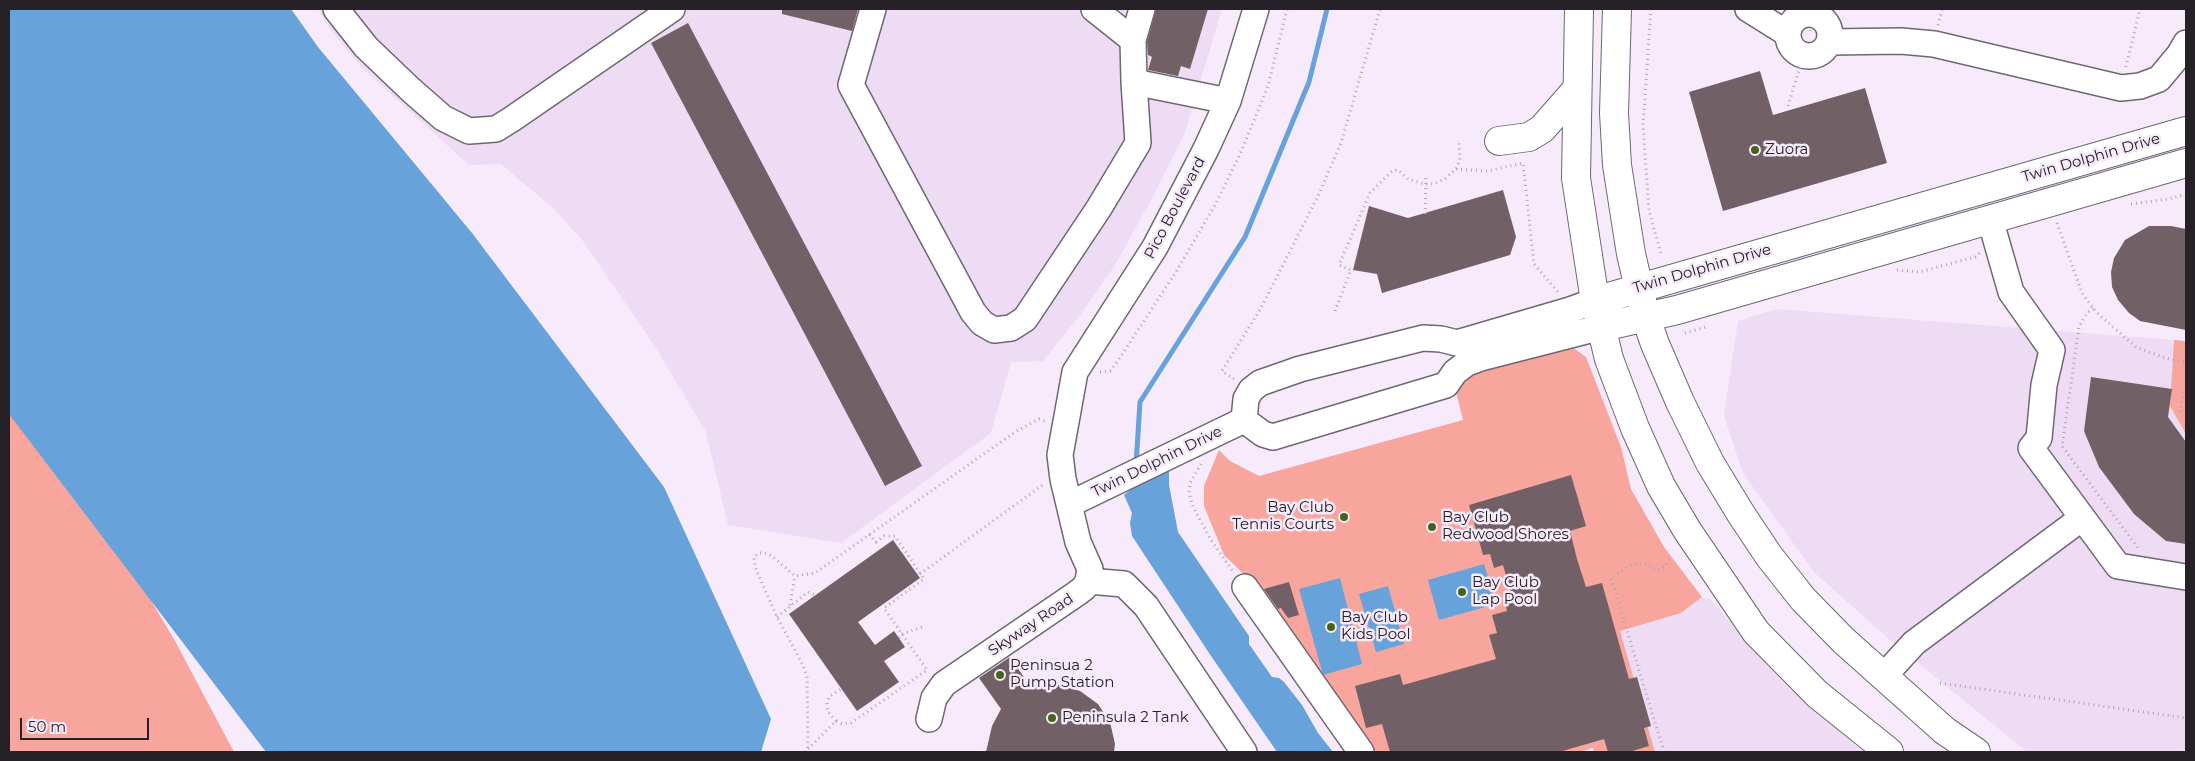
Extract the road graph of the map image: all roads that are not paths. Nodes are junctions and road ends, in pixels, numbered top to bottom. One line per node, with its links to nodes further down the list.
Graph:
1 (336, 9): 2 (street)
2 (672, 9)
3 (873, 9): 15 (street)
4 (1094, 9): 12 (street)
5 (1142, 9): 12 (street)
6 (1256, 9): 17 (street, Pico Boulevard)
7 (1578, 9): 16 (main road)
8 (1748, 9): 11 (street)
9 (1619, 12): 22 (main road)
10 (1815, 12): 11 (street); 13 (street)
11 (1788, 34): 13 (street)
12 (1133, 40): 15 (street)
13 (1829, 42): 14 (street)
14 (2186, 43)
15 (1134, 82): 17 (street)
16 (1577, 89): 19 (main road); 23 (main road)
17 (1228, 101): 27 (street, Pico Boulevard)
18 (2186, 131): 22 (main road, Twin Dolphin Drive)
19 (1499, 141)
20 (2186, 163): 21 (main road, Twin Dolphin Drive)
21 (1990, 219): 24 (main road, Twin Dolphin Drive); 28 (street)
22 (1638, 287): 23 (main road, Twin Dolphin Drive); 24 (main road)
23 (1596, 300): 25 (main road); 26 (street, Twin Dolphin Drive)
24 (1646, 318): 25 (main road, Twin Dolphin Drive); 32 (main road)
25 (1602, 327): 26 (street, Twin Dolphin Drive); 36 (main road)
26 (1244, 420): 27 (street, Twin Dolphin Drive)
27 (1070, 504): 30 (street)
28 (2082, 518): 29 (street); 32 (street)
29 (2186, 577)
30 (1088, 581): 33 (street, Skyway Road); 34 (street)
31 (1245, 587): 35 (street)
32 (1883, 676): 37 (main road)
33 (929, 719)
34 (1244, 752)
35 (1361, 752)
36 (1889, 752)
37 (1976, 752)

